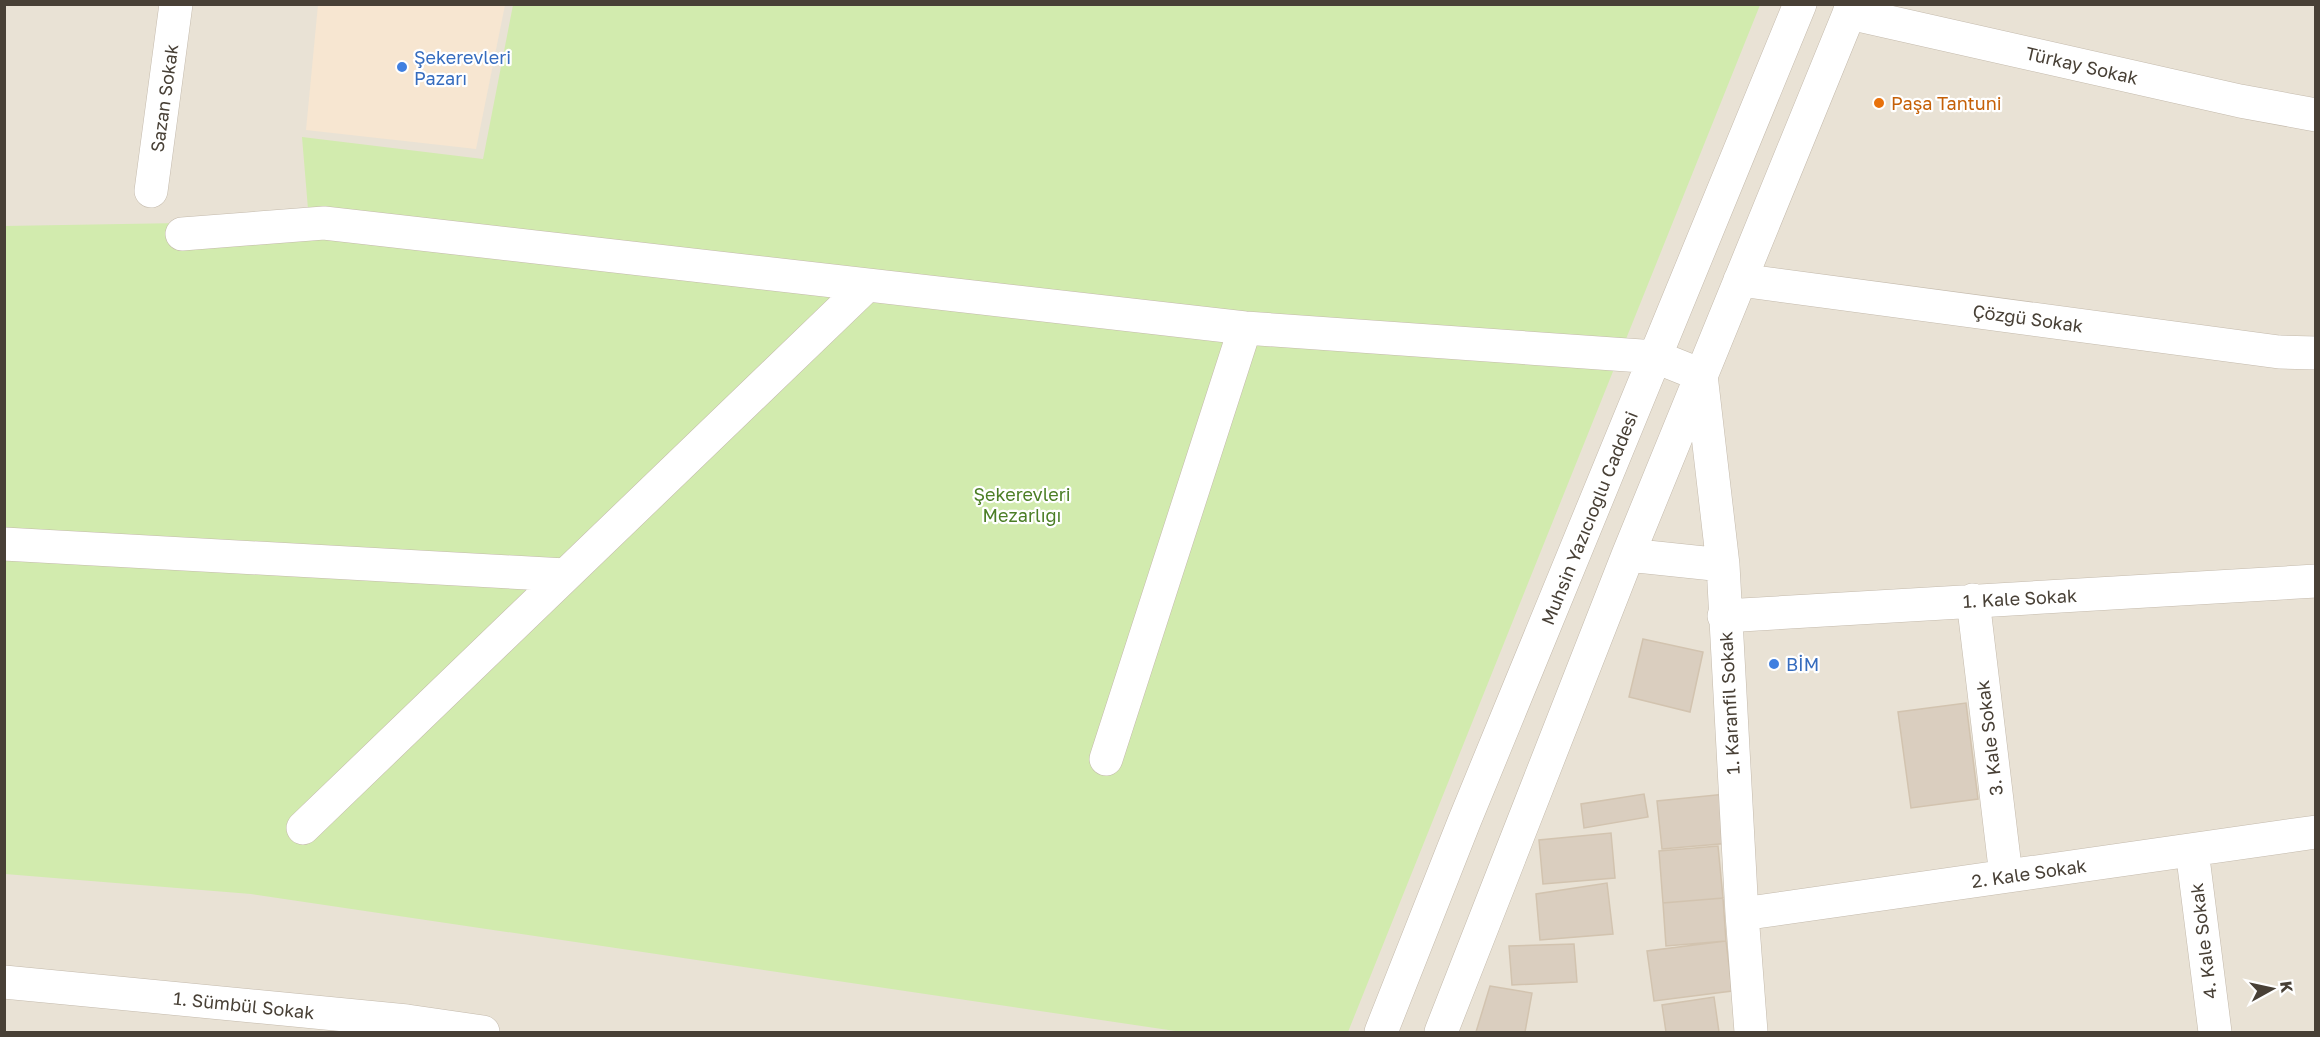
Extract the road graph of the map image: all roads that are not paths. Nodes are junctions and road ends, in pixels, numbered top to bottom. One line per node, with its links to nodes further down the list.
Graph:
1 (176, 4): 5 (street, Sazan Sokak)
2 (1800, 4): 11 (street, Muhsin Yazıcıoğlu Caddesi)
3 (1851, 9): 4 (street, Türkay Sokak); 7 (street)
4 (2316, 115)
5 (151, 191)
6 (182, 234): 8 (street)
7 (1740, 280): 10 (street, Çözgü Sokak); 12 (street)
8 (867, 285): 9 (street); 16 (street)
9 (1245, 328): 11 (street); 20 (street)
10 (2316, 353)
11 (1656, 357): 12 (street); 28 (street, Muhsin Yazıcıoğlu Caddesi)
12 (1701, 375): 14 (street); 15 (street, 1. Karanfil Sokak)
13 (4, 544): 16 (street)
14 (1628, 555): 15 (street); 29 (street)
15 (1722, 565): 19 (street, 1. Karanfil Sokak)
16 (565, 575): 21 (street)
17 (2316, 581): 18 (street, 1. Kale Sokak)
18 (1973, 600): 19 (street, 1. Kale Sokak); 24 (street, 3. Kale Sokak)
19 (1724, 616): 25 (street, 1. Karanfil Sokak)
20 (1106, 759)
21 (303, 828)
22 (2316, 832): 23 (street, 2. Kale Sokak)
23 (2192, 850): 24 (street, 2. Kale Sokak); 31 (street, 4. Kale Sokak)
24 (2006, 876): 25 (street, 2. Kale Sokak)
25 (1742, 914): 30 (street, 1. Karanfil Sokak)
26 (4, 982): 27 (street, 1. Sümbül Sokak)
27 (483, 1032)
28 (1381, 1032)
29 (1441, 1032)
30 (1751, 1032)
31 (2215, 1032)

